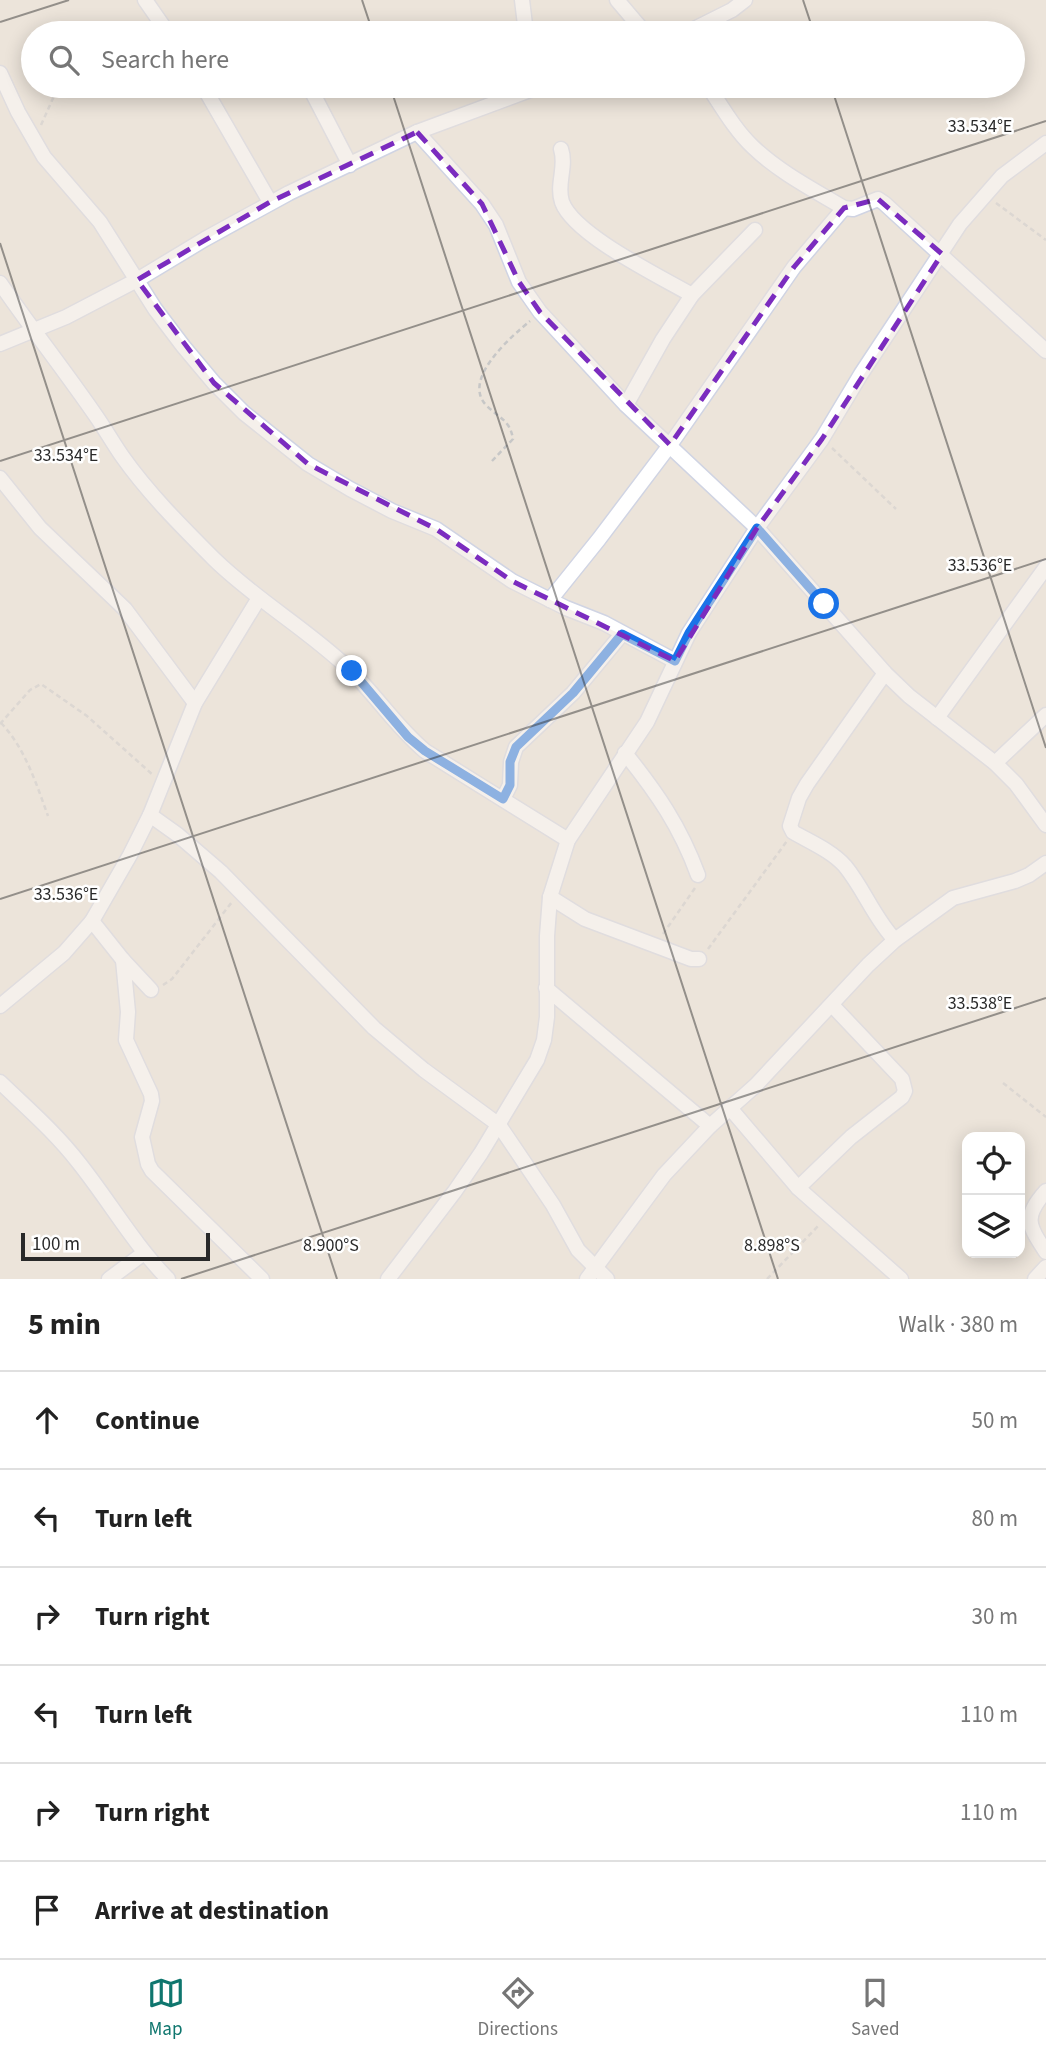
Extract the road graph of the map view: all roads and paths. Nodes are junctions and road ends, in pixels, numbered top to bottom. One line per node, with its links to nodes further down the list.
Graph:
1 (145, 0): 5 (street)
2 (522, 0): 6 (street)
3 (617, 0): 7 (street)
4 (745, 0): 8 (street)
5 (160, 21)
6 (525, 21)
7 (635, 21)
8 (710, 21)
9 (0, 73): 16 (street)
10 (53, 98): 16 (path)
11 (210, 98): 21 (street)
12 (315, 98): 19 (street)
13 (506, 98): 15 (street)
14 (716, 98): 22 (street)
15 (417, 132): 19 (street); 29 (street)
16 (32, 136): 26 (street)
17 (1046, 143): 20 (street)
18 (561, 149): 28 (street)
19 (349, 165): 21 (street)
20 (985, 194): 24 (path); 25 (street)
21 (270, 202): 26 (street)
22 (844, 208): 25 (street); 35 (street)
23 (755, 230): 28 (street)
24 (1046, 240)
25 (942, 254): 32 (street); 34 (street)
26 (137, 280): 30 (street); 42 (street)
27 (0, 283): 30 (street)
28 (692, 295): 33 (street)
29 (540, 312): 33 (street); 36 (path)
30 (32, 331): 31 (street); 41 (street)
31 (0, 344)
32 (1046, 351)
33 (626, 405): 35 (street)
34 (822, 439): 38 (path); 39 (street)
35 (670, 445): 39 (street); 42 (street)
36 (492, 461)
37 (0, 478): 46 (street)
38 (896, 509)
39 (757, 528): 44 (street); 45 (street)
40 (1046, 568): 48 (street)
41 (259, 598): 46 (street); 53 (street)
42 (550, 600): 43 (street)
43 (622, 634): 44 (street); 53 (street)
44 (675, 661): 50 (street)
45 (885, 673): 48 (street); 57 (street)
46 (195, 703): 52 (street)
47 (1046, 715): 51 (street)
48 (937, 718): 51 (street)
49 (1, 723): 52 (path); 55 (path)
50 (625, 753): 58 (street); 60 (street)
51 (995, 763): 56 (street)
52 (161, 783): 54 (street)
53 (503, 799): 58 (street)
54 (149, 815): 61 (street); 63 (street)
55 (48, 816)
56 (1046, 825)
57 (793, 832): 64 (street); 66 (path)
58 (569, 840): 62 (street)
59 (1046, 863): 64 (street)
60 (698, 875): 65 (path)
61 (240, 892): 69 (path); 76 (street)
62 (550, 897): 65 (street); 68 (street)
63 (92, 922): 67 (street); 71 (street)
64 (895, 940): 70 (street)
65 (655, 944): 66 (street)
66 (699, 959)
67 (123, 960): 69 (street); 87 (street)
68 (546, 988): 76 (street); 77 (street)
69 (151, 990)
70 (832, 1005): 74 (street); 78 (street)
71 (0, 1006)
72 (0, 1082): 82 (street)
73 (1003, 1083): 75 (path)
74 (730, 1108): 77 (street); 78 (street)
75 (1046, 1117)
76 (499, 1125): 84 (street); 88 (street)
77 (710, 1126): 84 (street)
78 (798, 1188): 80 (street)
79 (1046, 1191): 81 (street)
80 (828, 1215): 90 (path); 91 (street)
81 (1046, 1252)
82 (144, 1253): 85 (street); 86 (street)
83 (1046, 1267): 92 (street)
84 (591, 1274): 89 (street)
85 (109, 1279)
86 (168, 1279)
87 (262, 1279)
88 (388, 1279)
89 (607, 1279)
90 (767, 1279)
91 (901, 1279)
92 (1035, 1279)

